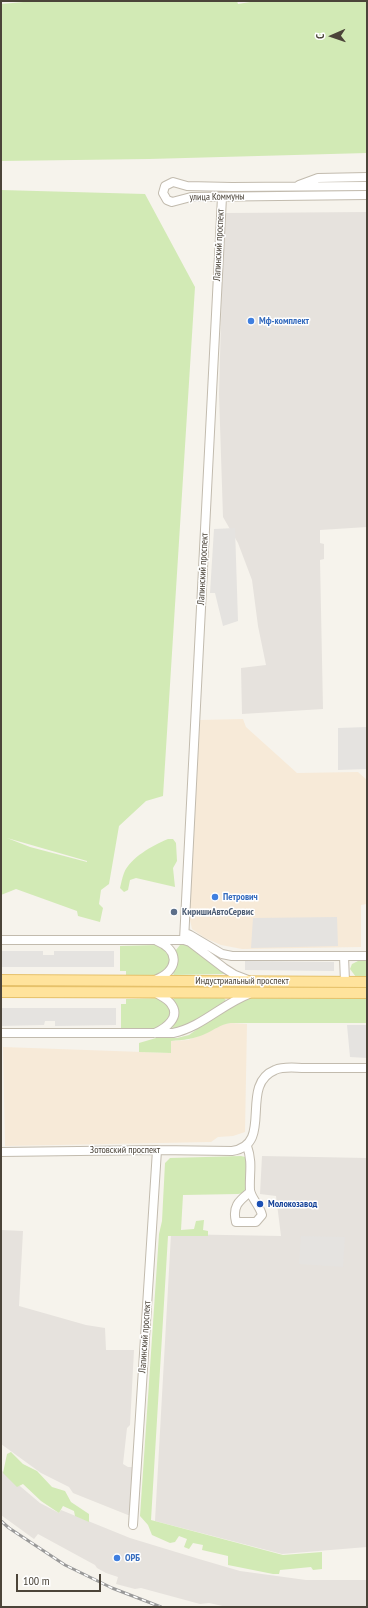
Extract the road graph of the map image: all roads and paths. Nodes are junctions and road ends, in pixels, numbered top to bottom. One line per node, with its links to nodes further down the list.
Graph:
1 (367, 177): 2 (street)
2 (296, 186): 3 (street, улица Коммуны); 5 (street, улица Коммуны)
3 (367, 186)
4 (367, 195): 5 (street, улица Коммуны)
5 (222, 197): 6 (street, Лапинский проспект)
6 (185, 937): 8 (street); 9 (street); 13 (street)
7 (1, 940): 8 (street)
8 (155, 940): 12 (street)
9 (344, 956): 10 (street); 14 (street)
10 (367, 956)
11 (1, 980): 12 (main road, Индустриальный проспект)
12 (154, 980): 13 (main road, Индустриальный проспект)
13 (253, 982): 14 (main road, Индустриальный проспект)
14 (344, 982): 15 (main road, Индустриальный проспект)
15 (367, 982)
16 (1, 992): 17 (main road, Индустриальный проспект)
17 (155, 992): 18 (main road, Индустриальный проспект); 21 (street)
18 (252, 993): 19 (main road, Индустриальный проспект); 21 (street)
19 (367, 993)
20 (1, 1033): 21 (street)
21 (153, 1034)
22 (367, 1071): 23 (street)
23 (247, 1146): 24 (street, Зотовский проспект); 26 (street)
24 (157, 1150): 25 (street, Зотовский проспект); 27 (street, Лапинский проспект)
25 (1, 1152)
26 (250, 1192)
27 (133, 1525)

